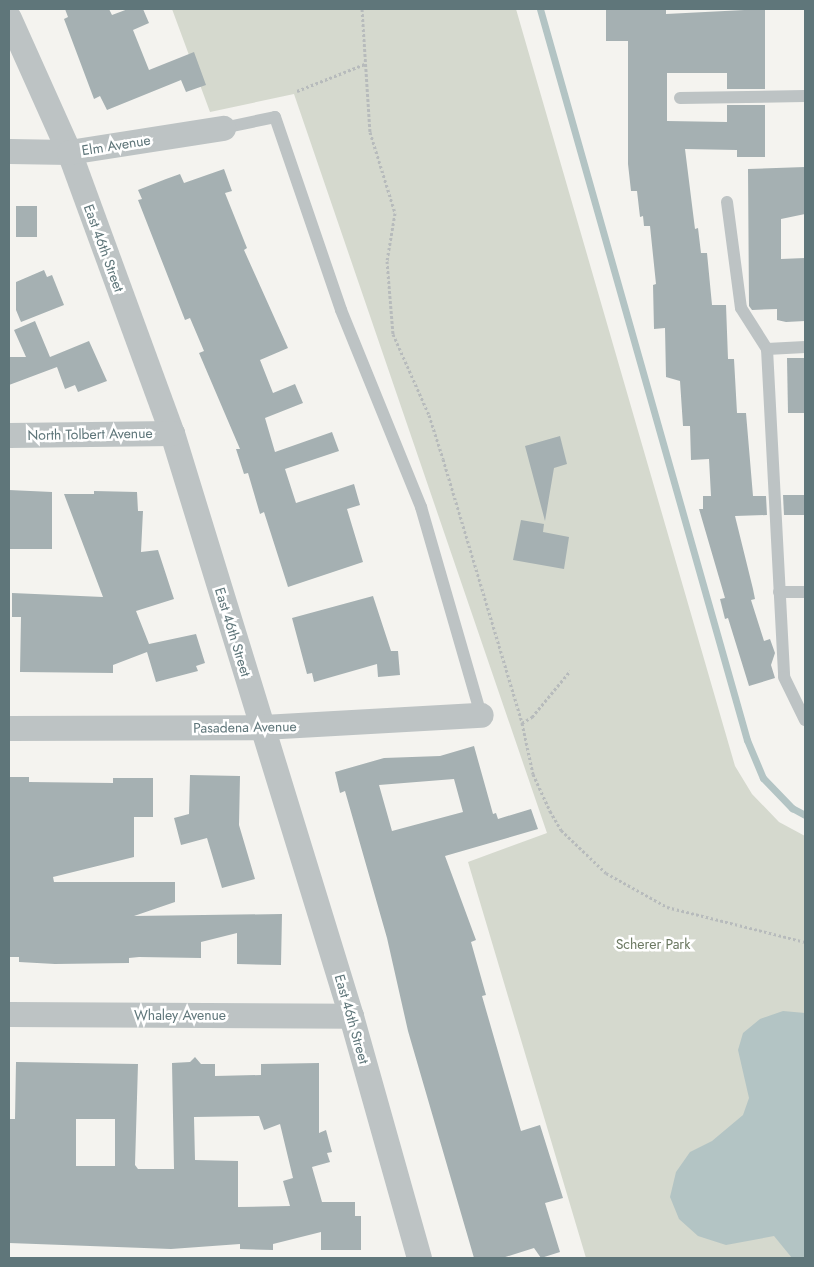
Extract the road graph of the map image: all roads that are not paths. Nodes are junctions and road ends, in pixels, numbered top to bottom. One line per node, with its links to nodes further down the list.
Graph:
1 (9, 18): 6 (street, East 46th Street)
2 (805, 96): 3 (lane)
3 (680, 98)
4 (223, 128): 6 (street, Elm Avenue); 14 (lane)
5 (9, 151): 6 (street, Elm Avenue)
6 (69, 152): 10 (street, East 46th Street)
7 (727, 202): 9 (lane)
8 (805, 347): 9 (lane)
9 (767, 349): 12 (lane)
10 (172, 433): 11 (street, North Tolbert Avenue); 16 (street, East 46th Street)
11 (9, 435)
12 (780, 592): 13 (lane); 15 (lane)
13 (805, 592)
14 (481, 715): 16 (street, Pasadena Avenue)
15 (805, 720)
16 (263, 727): 17 (street, Pasadena Avenue); 19 (street, East 46th Street)
17 (9, 728)
18 (9, 1014): 19 (street, Whaley Avenue)
19 (351, 1016): 20 (street, East 46th Street)
20 (419, 1258)

